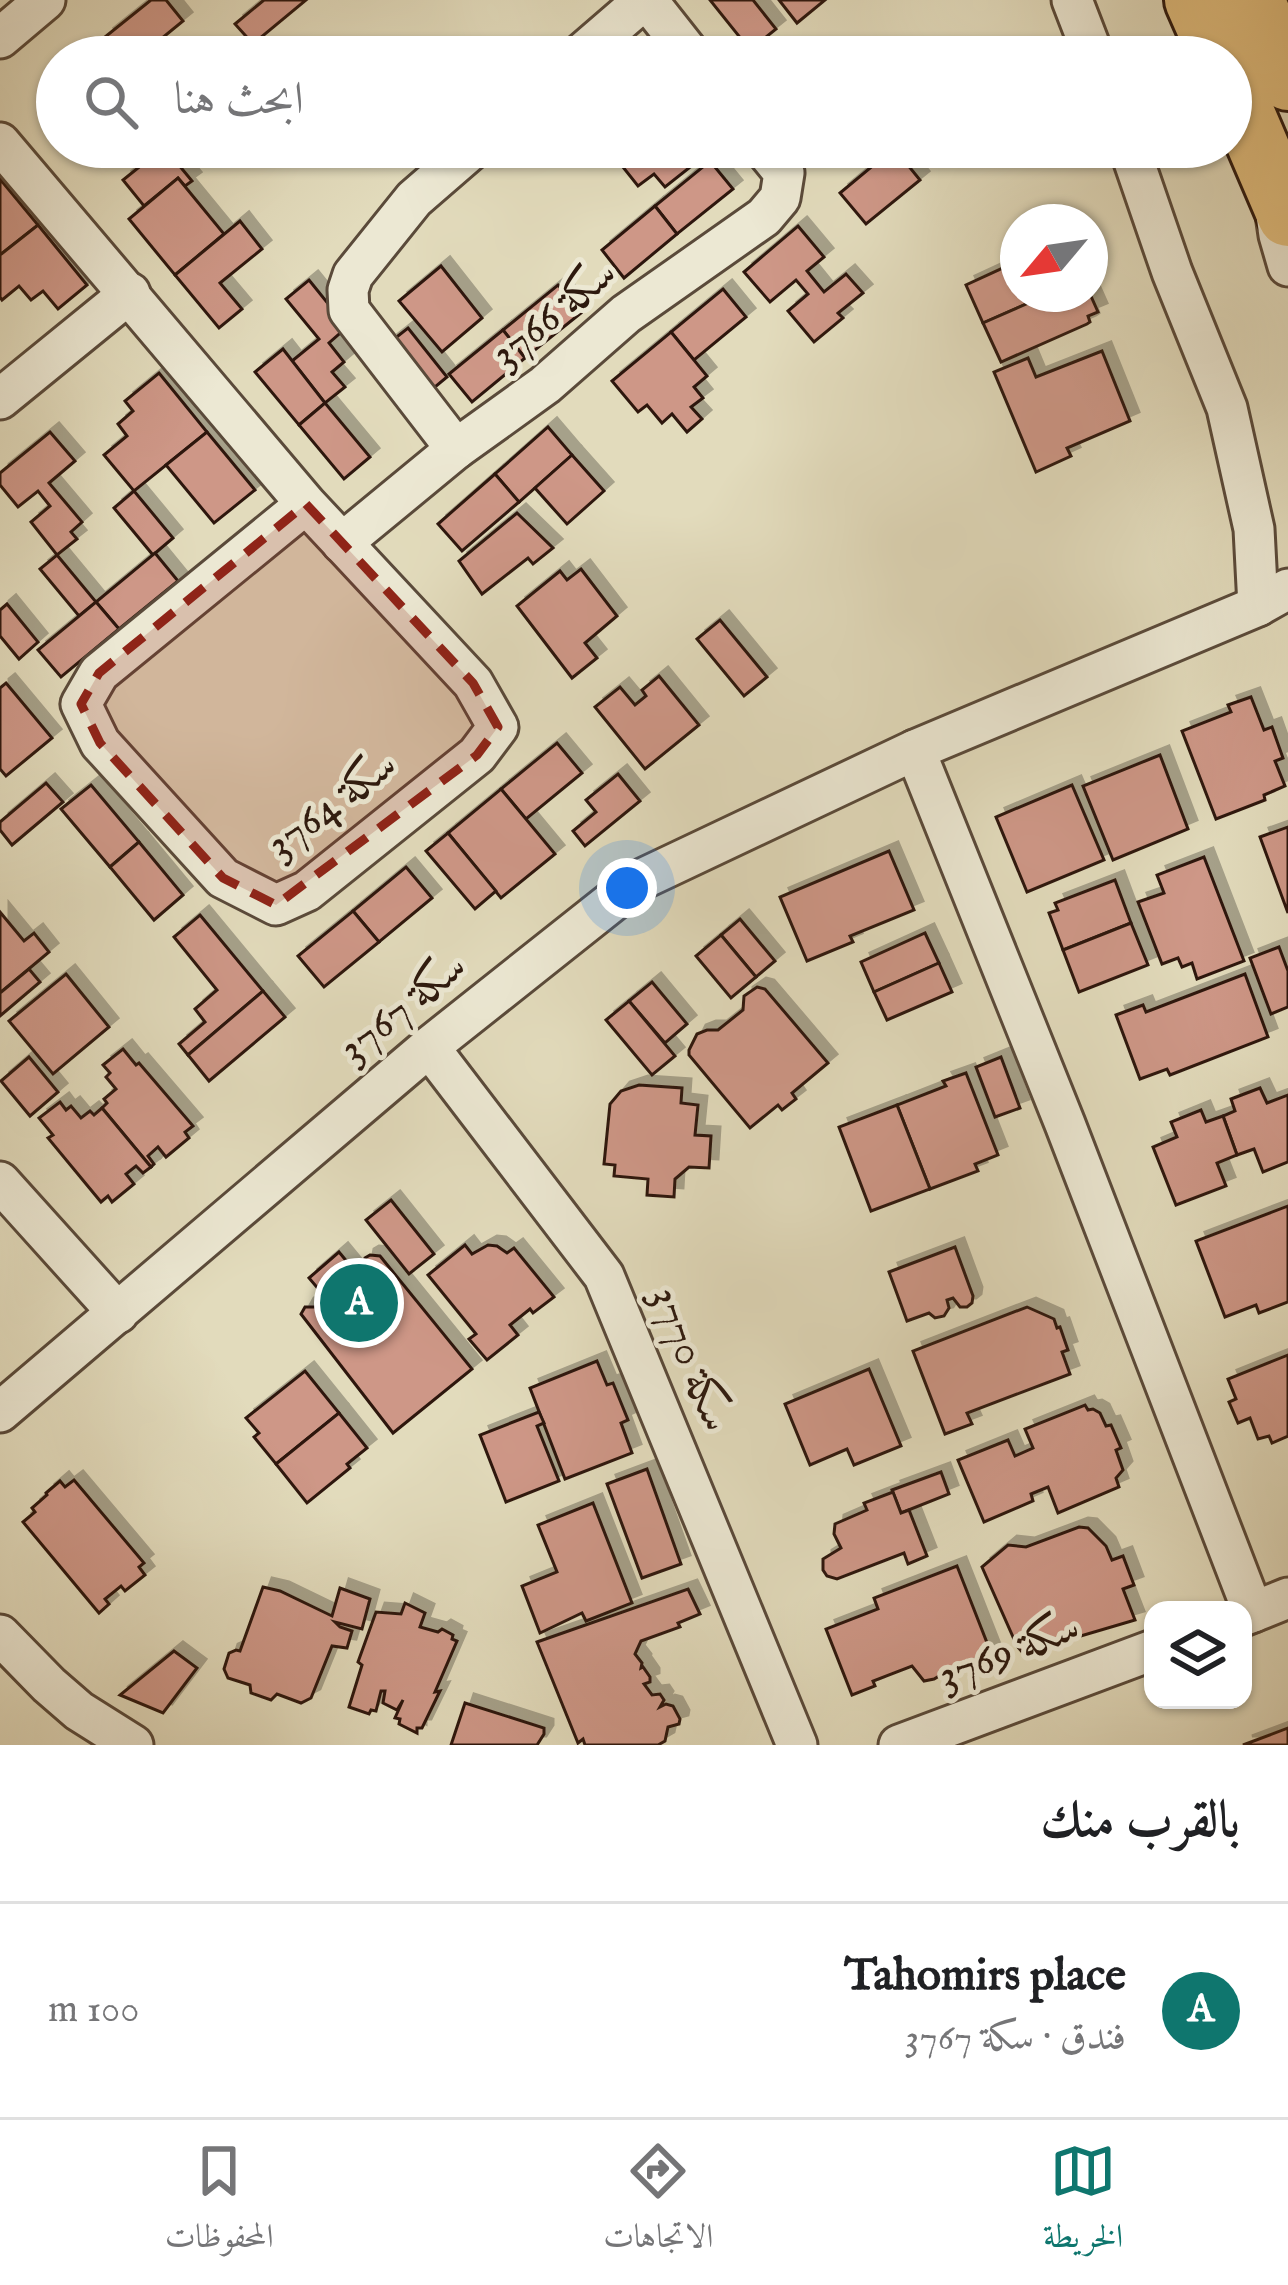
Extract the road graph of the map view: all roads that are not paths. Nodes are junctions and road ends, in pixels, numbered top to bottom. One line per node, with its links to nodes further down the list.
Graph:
1 (45, 0): 10 (street)
2 (645, 0): 6 (street); 7 (street)
3 (1072, 0): 8 (street)
4 (1196, 0): 9 (main road)
5 (1254, 0): 11 (main road)
6 (603, 36)
7 (675, 36)
8 (1086, 36)
9 (1211, 36)
10 (0, 38)
11 (1288, 80)
12 (1252, 131): 17 (main road)
13 (0, 143): 19 (street, سكة 3764)
14 (450, 168): 21 (street)
15 (780, 168): 21 (street, سكة 3766)
16 (1136, 168): 24 (street)
17 (1280, 196): 18 (street)
18 (1288, 266)
19 (130, 293): 20 (street); 22 (street, سكة 3764)
20 (0, 399)
21 (456, 448): 23 (street, سكة 3766)
22 (306, 504): 23 (street, سكة 3764); 23 (street, سكة 3764)
23 (342, 543)
24 (1278, 598): 25 (street, سكة 3767)
25 (915, 751): 26 (street, سكة 3767); 30 (street)
26 (429, 1047): 28 (street, سكة 3767); 34 (street, سكة 3770)
27 (0, 1182): 28 (street)
28 (118, 1312): 29 (street, سكة 3767)
29 (0, 1412)
30 (1261, 1609)
31 (0, 1635): 33 (street)
32 (1144, 1653): 35 (street, سكة 3769)
33 (133, 1745)
34 (797, 1745)
35 (899, 1745)

